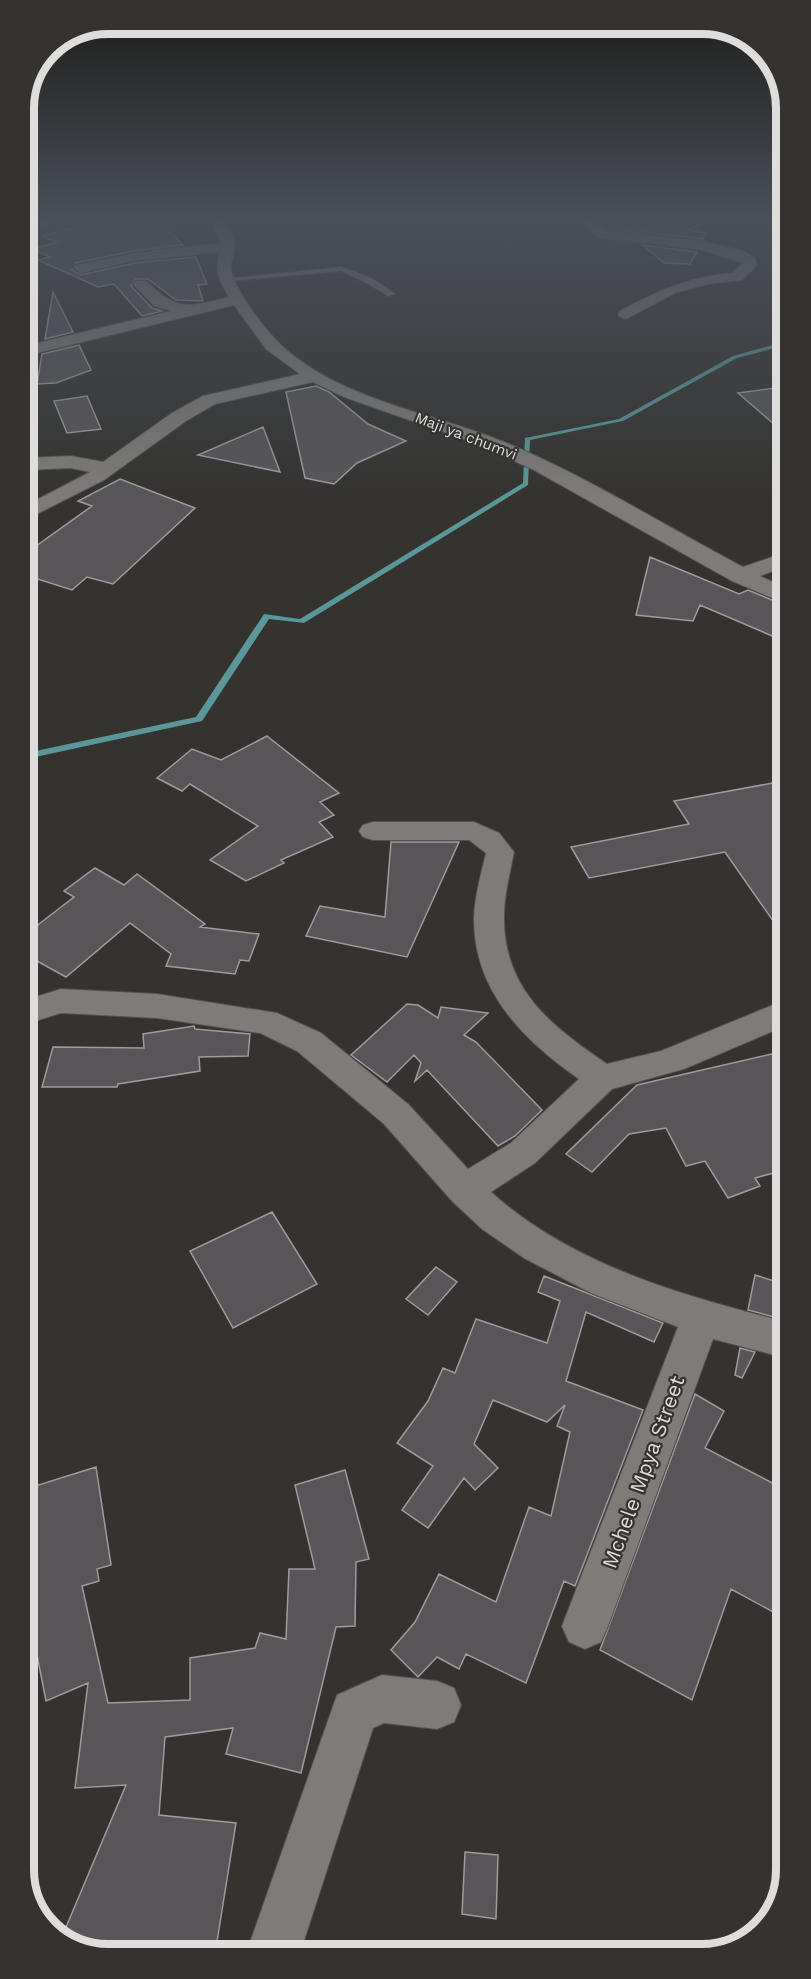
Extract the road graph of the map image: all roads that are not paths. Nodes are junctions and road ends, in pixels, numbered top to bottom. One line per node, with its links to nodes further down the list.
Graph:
1 (171, 314): 3 (street)
2 (250, 314): 4 (street, Maji ya chumvi)
3 (35, 349)
4 (315, 376): 6 (street); 9 (street, Maji ya chumvi)
5 (35, 464): 6 (street)
6 (108, 469): 7 (street)
7 (35, 509)
8 (776, 562): 9 (street)
9 (740, 576): 10 (street, Maji ya chumvi)
10 (776, 592)
11 (373, 831): 14 (street)
12 (34, 1009): 15 (street)
13 (776, 1016): 14 (street)
14 (602, 1078): 15 (street)
15 (465, 1190): 16 (street)
16 (701, 1318): 17 (street); 18 (street, Mchele Mpya Street)
17 (776, 1337)
18 (585, 1626)
19 (436, 1705): 20 (street)
20 (276, 1944)

